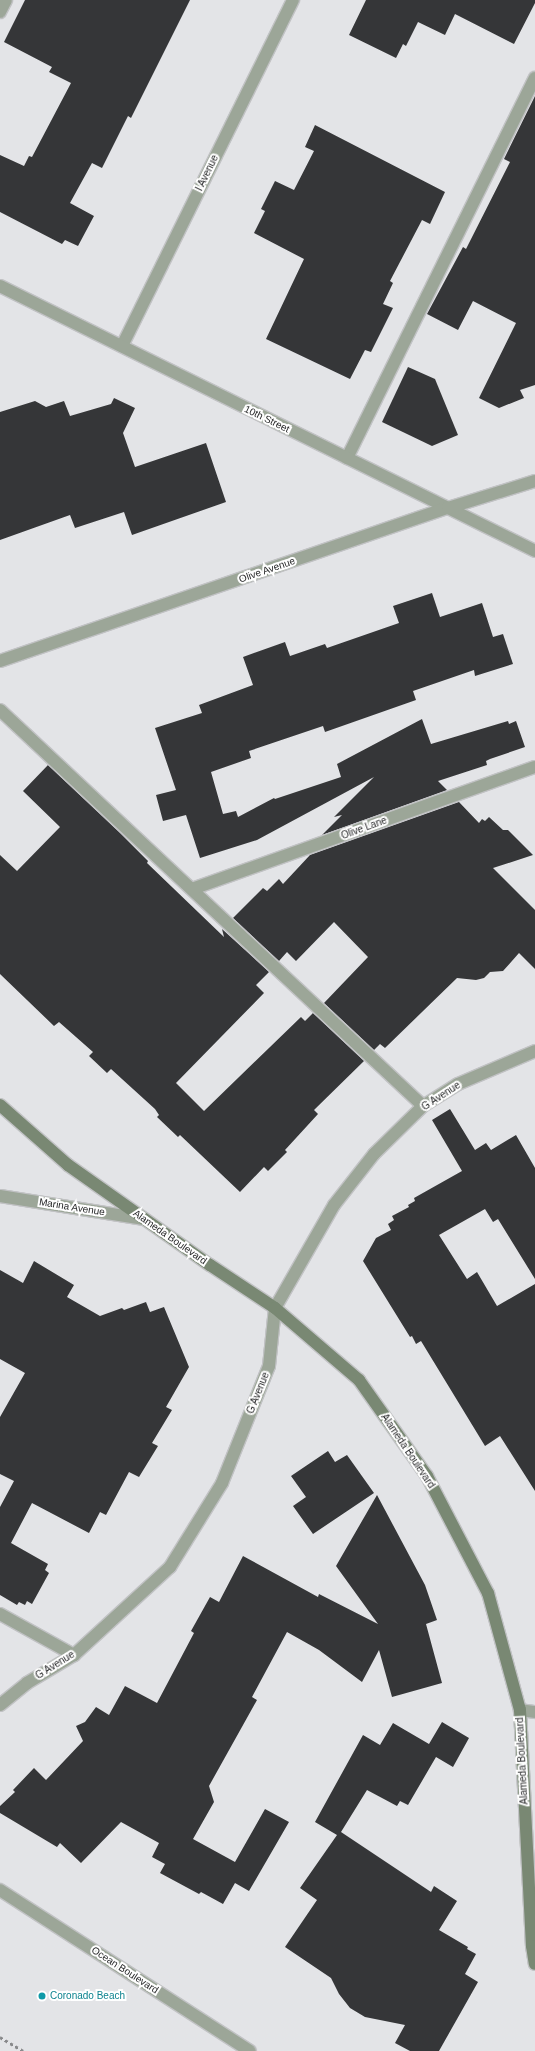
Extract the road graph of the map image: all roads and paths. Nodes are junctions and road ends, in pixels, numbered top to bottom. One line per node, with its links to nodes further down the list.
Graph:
1 (6, 0): 3 (street)
2 (293, 0): 6 (street, I Avenue)
3 (0, 12)
4 (535, 78): 7 (street)
5 (0, 286): 6 (street, 10th Street)
6 (122, 346): 7 (street, 10th Street)
7 (347, 458): 9 (street, 10th Street)
8 (535, 481): 9 (street, Olive Avenue)
9 (448, 508): 10 (street, 10th Street); 11 (street, Olive Avenue)
10 (535, 551)
11 (0, 661)
12 (0, 710): 14 (street)
13 (535, 767): 14 (street, Olive Lane)
14 (192, 889): 17 (street)
15 (535, 1051): 17 (street, G Avenue)
16 (0, 1105): 19 (main road, Alameda Boulevard)
17 (423, 1106): 20 (street, G Avenue)
18 (0, 1196): 19 (street, Marina Avenue)
19 (144, 1219): 20 (main road, Alameda Boulevard)
20 (275, 1308): 22 (street, G Avenue); 24 (main road, Alameda Boulevard)
21 (0, 1614): 22 (street)
22 (74, 1655): 23 (street, G Avenue)
23 (0, 1705)
24 (520, 1710): 25 (street); 27 (main road, Alameda Boulevard)
25 (535, 1712)
26 (0, 1890): 30 (street, Ocean Boulevard)
27 (535, 1964)
28 (0, 2037): 29 (path)
29 (23, 2051)
30 (250, 2051)

